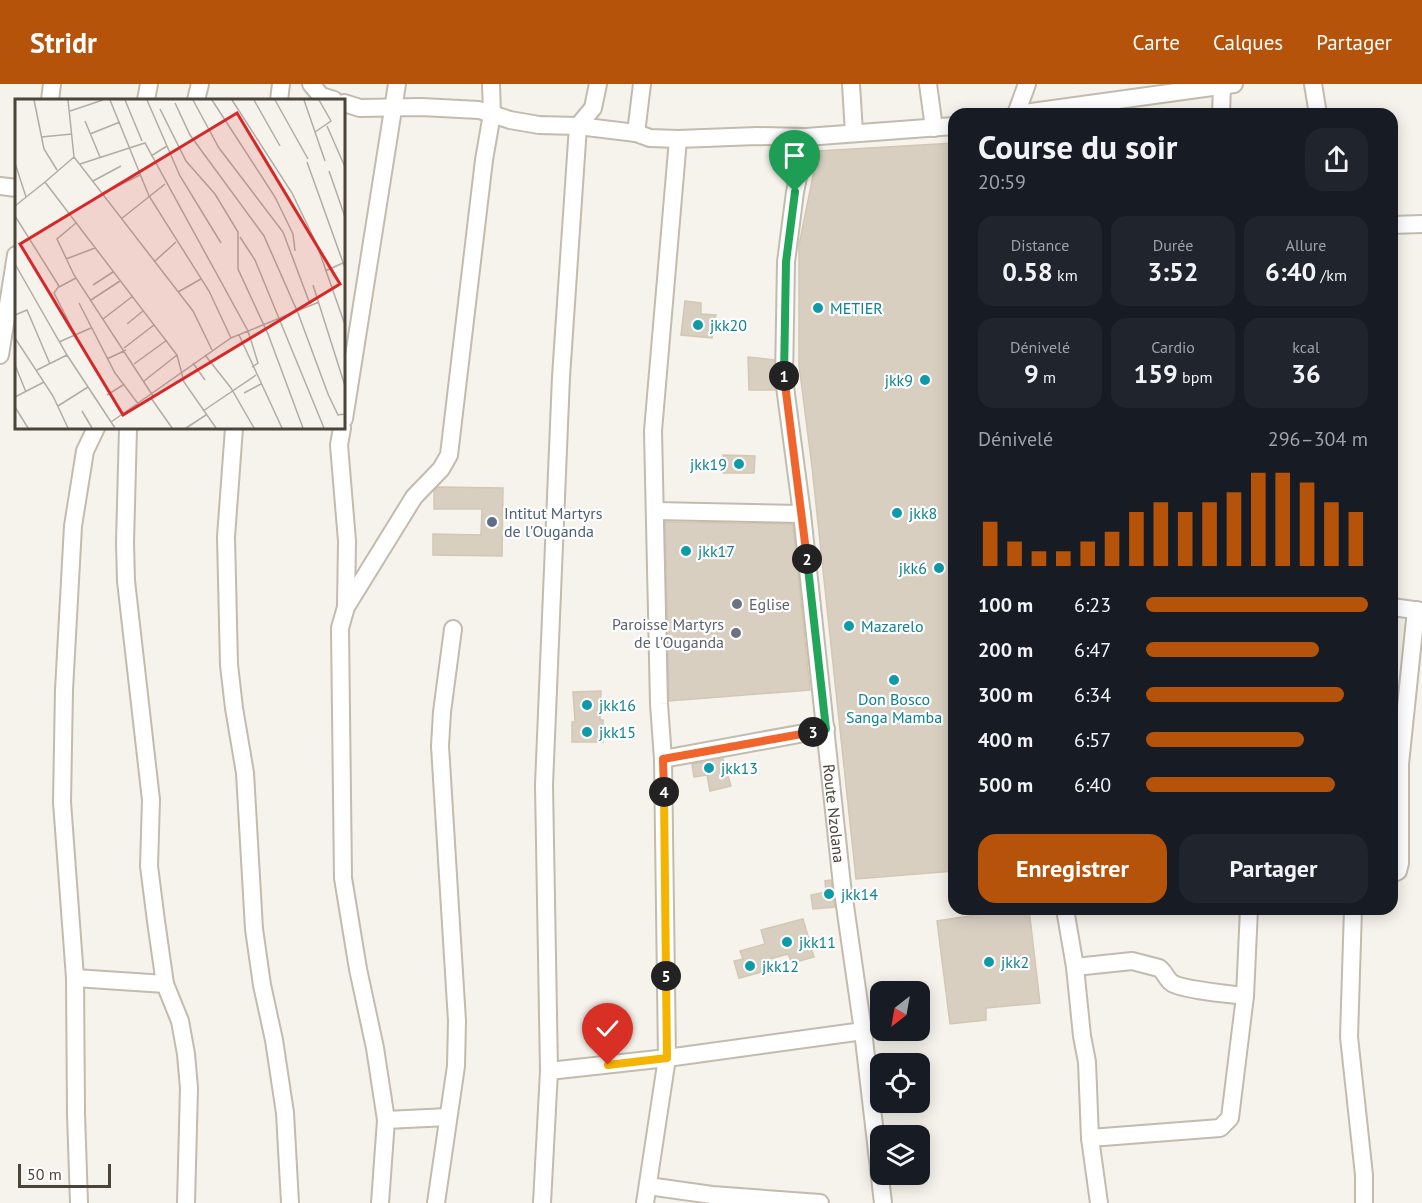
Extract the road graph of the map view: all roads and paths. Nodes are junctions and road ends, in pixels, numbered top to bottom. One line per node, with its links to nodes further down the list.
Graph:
1 (52, 84): 15 (street)
2 (149, 84): 16 (street)
3 (200, 84): 17 (street)
4 (281, 84): 18 (street)
5 (311, 84): 19 (street)
6 (396, 84): 25 (street)
7 (491, 84): 26 (street)
8 (598, 84): 27 (street)
9 (642, 84): 30 (street)
10 (851, 84): 31 (street)
11 (928, 84): 29 (street)
12 (1027, 84): 21 (street)
13 (1313, 84): 24 (street)
14 (1228, 85): 22 (street); 23 (street)
15 (50, 99)
16 (146, 99)
17 (196, 99)
18 (279, 99)
19 (331, 99)
20 (345, 104): 25 (street)
21 (1018, 108)
22 (1060, 108)
23 (1222, 108)
24 (1317, 108)
25 (392, 109): 26 (street); 40 (street)
26 (492, 114): 27 (street); 47 (street)
27 (578, 126): 30 (street); 63 (street)
28 (948, 127): 29 (street)
29 (934, 128): 31 (street)
30 (636, 133): 33 (street)
31 (854, 133): 32 (street)
32 (806, 138): 33 (street); 46 (street, Route Nzolana)
33 (678, 139): 45 (street)
34 (0, 186): 35 (street)
35 (15, 188)
36 (1422, 224): 37 (street)
37 (1398, 225)
38 (15, 261): 39 (street)
39 (0, 355)
40 (345, 413)
41 (96, 429): 58 (street)
42 (128, 429): 59 (street)
43 (234, 429): 70 (street)
44 (342, 429): 47 (street)
45 (656, 511): 46 (street); 52 (street)
46 (802, 514): 51 (street, Route Nzolana)
47 (346, 607): 65 (street)
48 (1398, 608): 49 (street)
49 (1419, 610): 53 (street)
50 (453, 629): 64 (street)
51 (826, 729): 52 (street); 61 (street, Route Nzolana)
52 (663, 759): 62 (street)
53 (1398, 871)
54 (1066, 915): 57 (street)
55 (1249, 915): 60 (street)
56 (1353, 915): 78 (street)
57 (1075, 967): 60 (street); 66 (street)
58 (75, 978): 59 (street); 68 (street)
59 (165, 984): 69 (street)
60 (1245, 996): 66 (street)
61 (863, 1031): 62 (street); 76 (street, Route Nzolana)
62 (667, 1058): 63 (street); 67 (street)
63 (549, 1071): 73 (street)
64 (448, 1117): 65 (street); 72 (street)
65 (386, 1120): 71 (street)
66 (1090, 1138): 77 (street)
67 (648, 1185): 74 (street); 75 (street)
68 (79, 1203)
69 (186, 1203)
70 (290, 1203)
71 (380, 1203)
72 (436, 1203)
73 (542, 1203)
74 (645, 1203)
75 (820, 1203)
76 (883, 1203)
77 (1099, 1203)
78 (1364, 1203)

